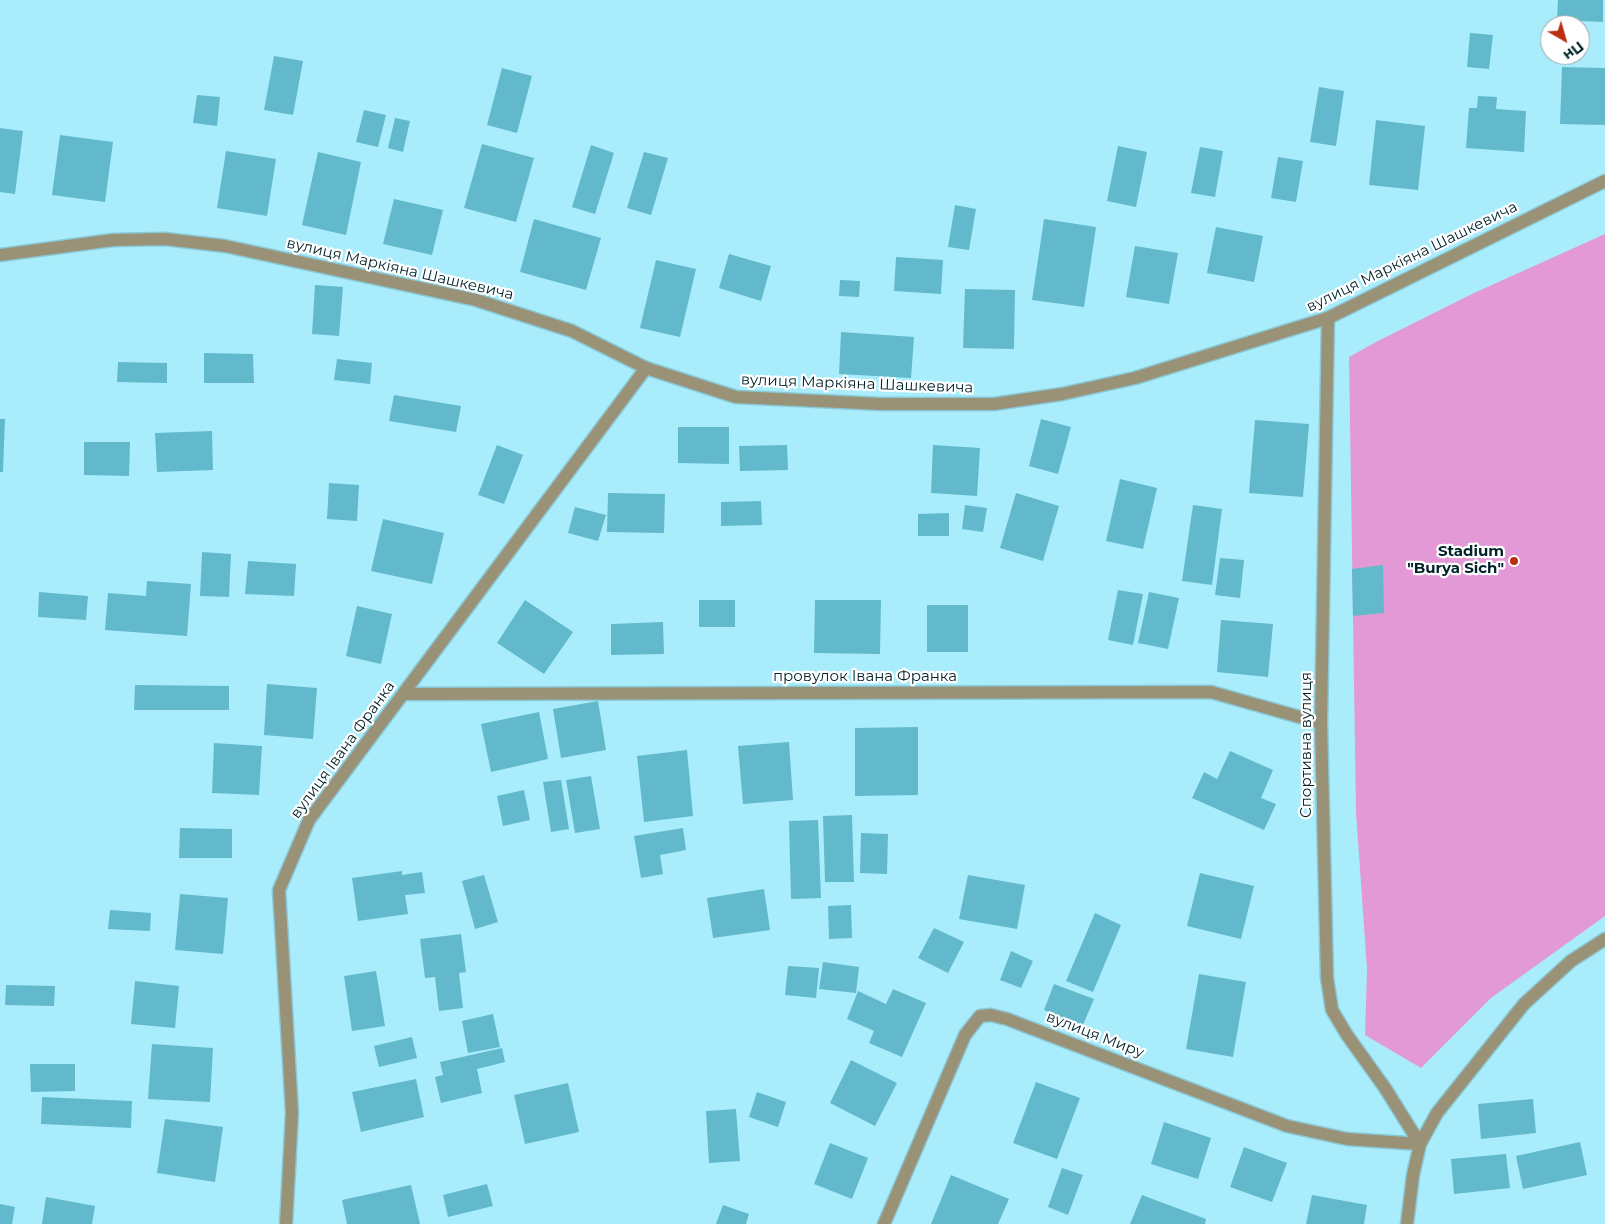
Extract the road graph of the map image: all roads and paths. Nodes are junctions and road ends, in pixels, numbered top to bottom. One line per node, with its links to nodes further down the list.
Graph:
1 (1605, 181): 3 (street, вулиця Маркіяна Шашкевича)
2 (0, 254): 4 (street, вулиця Маркіяна Шашкевича)
3 (1328, 318): 4 (street, вулиця Маркіяна Шашкевича); 6 (street, Спортивна вулиця)
4 (646, 368): 5 (street, вулиця Івана Франка)
5 (404, 694): 6 (street, провулок Івана Франка); 9 (street, вулиця Івана Франка)
6 (1321, 723): 8 (street, Спортивна вулиця)
7 (1605, 939): 8 (street)
8 (1420, 1144): 10 (street, вулиця Миру); 11 (street)
9 (286, 1224)
10 (884, 1224)
11 (1407, 1224)

